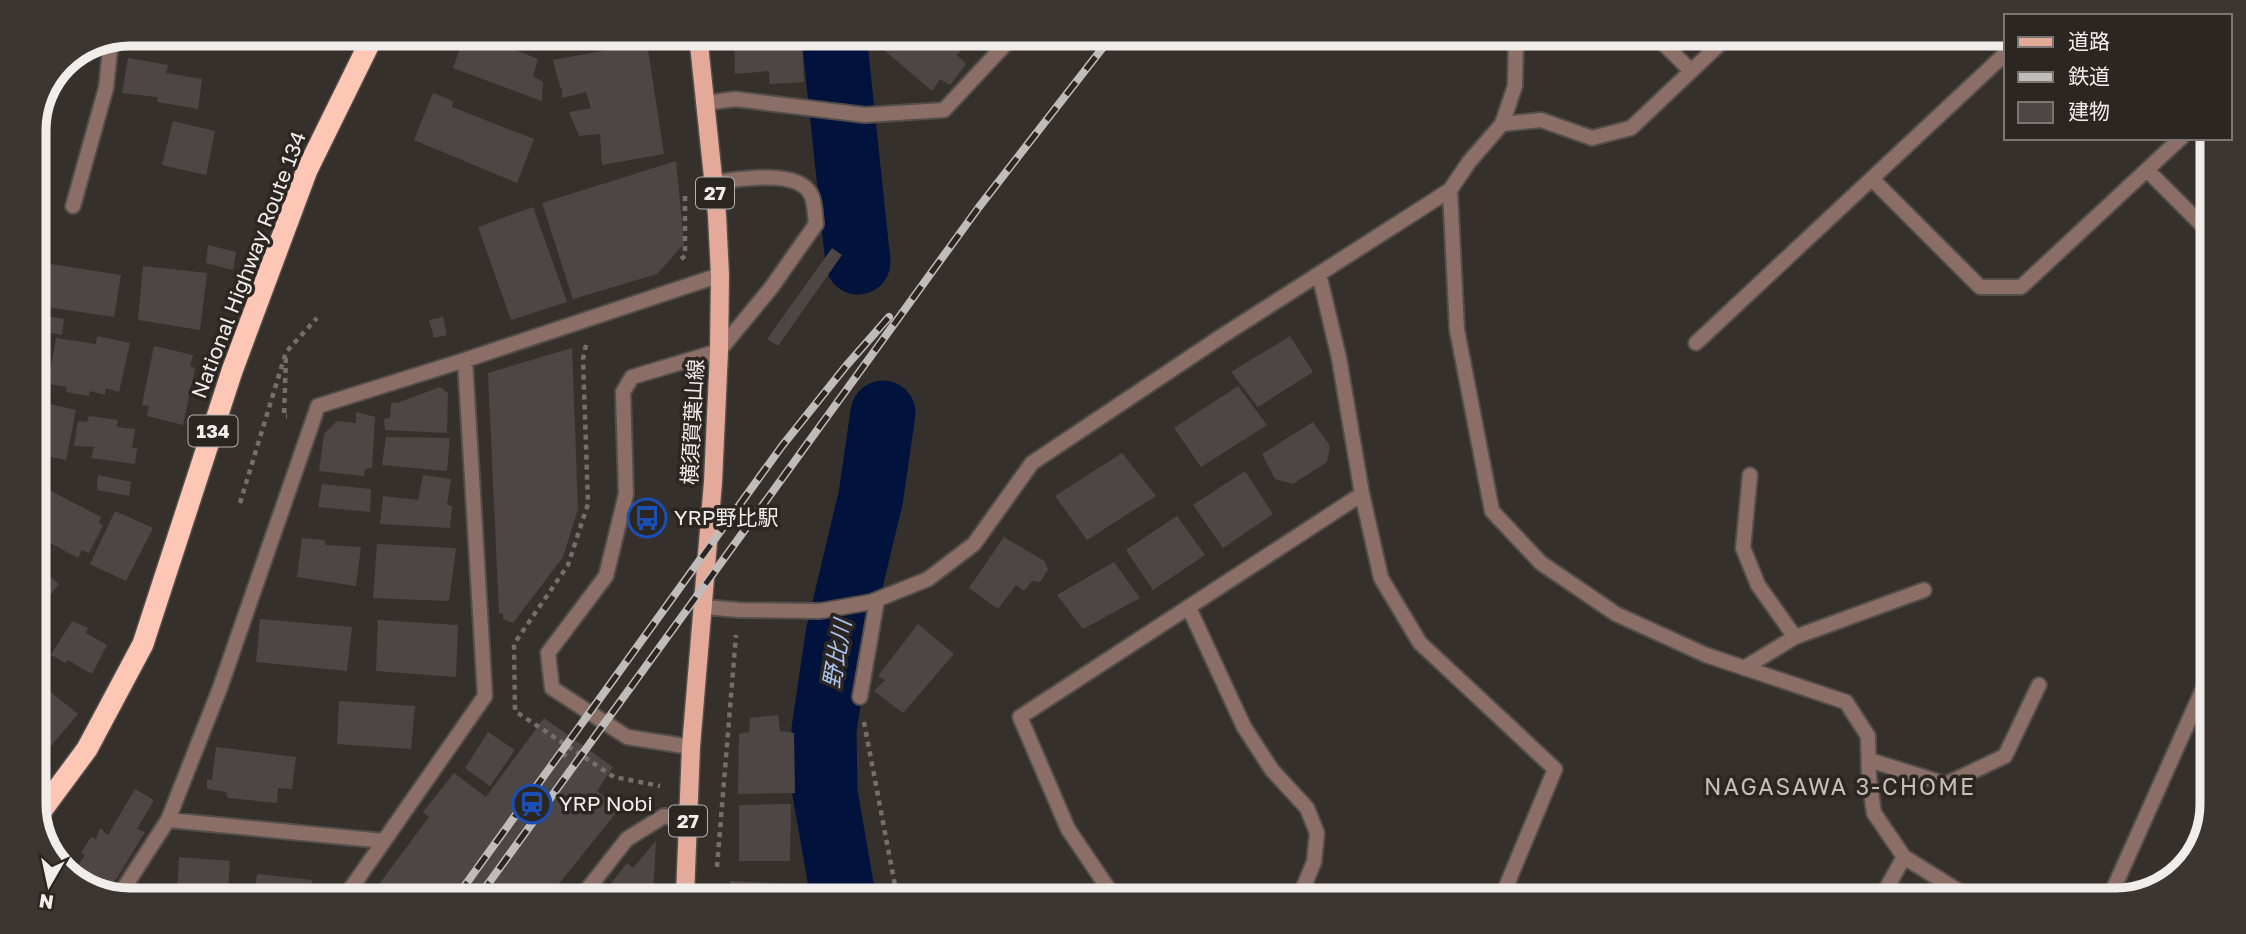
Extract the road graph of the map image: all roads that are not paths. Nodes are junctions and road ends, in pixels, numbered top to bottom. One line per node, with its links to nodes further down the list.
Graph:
1 (368, 46): 37 (highway, National Highway Route 134 / 134)
2 (699, 46): 10 (main road, 横須賀葉山線 / 27)
3 (1004, 46): 10 (street)
4 (1516, 46): 11 (street)
5 (1666, 46): 9 (street)
6 (1718, 46): 9 (street)
7 (110, 48): 17 (street)
8 (2004, 55): 14 (street)
9 (1691, 71): 11 (street)
10 (706, 103): 15 (main road, 横須賀葉山線 / 27)
11 (1502, 124): 16 (street)
12 (2179, 140): 13 (street)
13 (2147, 170): 14 (street); 18 (street)
14 (1871, 179): 21 (street)
15 (714, 181): 20 (main road, 横須賀葉山線 / 27); 22 (street)
16 (1450, 190): 19 (street); 31 (street)
17 (73, 206)
18 (2200, 223)
19 (1319, 274): 25 (street); 27 (street)
20 (720, 275): 22 (main road, 横須賀葉山線 / 27); 23 (street)
21 (1696, 343)
22 (719, 351): 28 (main road, 横須賀葉山線 / 27); 35 (street)
23 (465, 360): 38 (street); 40 (street)
24 (1749, 475): 30 (street)
25 (1362, 494): 29 (street); 48 (street)
26 (1924, 590): 30 (street)
27 (874, 601): 28 (street); 34 (street)
28 (704, 607): 35 (main road, 横須賀葉山線 / 27)
29 (1189, 608): 46 (street); 47 (street)
30 (1795, 636): 31 (street)
31 (1744, 667): 36 (street)
32 (2039, 685): 36 (street)
33 (2200, 696): 51 (street)
34 (860, 697)
35 (691, 747): 39 (main road, 横須賀葉山線 / 27)
36 (1869, 760): 41 (street)
37 (46, 804)
38 (168, 820): 40 (street); 42 (street)
39 (688, 820): 44 (street); 45 (main road, 横須賀葉山線 / 27)
40 (384, 841): 43 (street)
41 (1904, 856): 49 (street); 50 (street)
42 (124, 888)
43 (351, 888)
44 (588, 888)
45 (685, 888)
46 (1108, 888)
47 (1303, 888)
48 (1506, 888)
49 (1887, 888)
50 (1954, 888)
51 (2114, 888)

